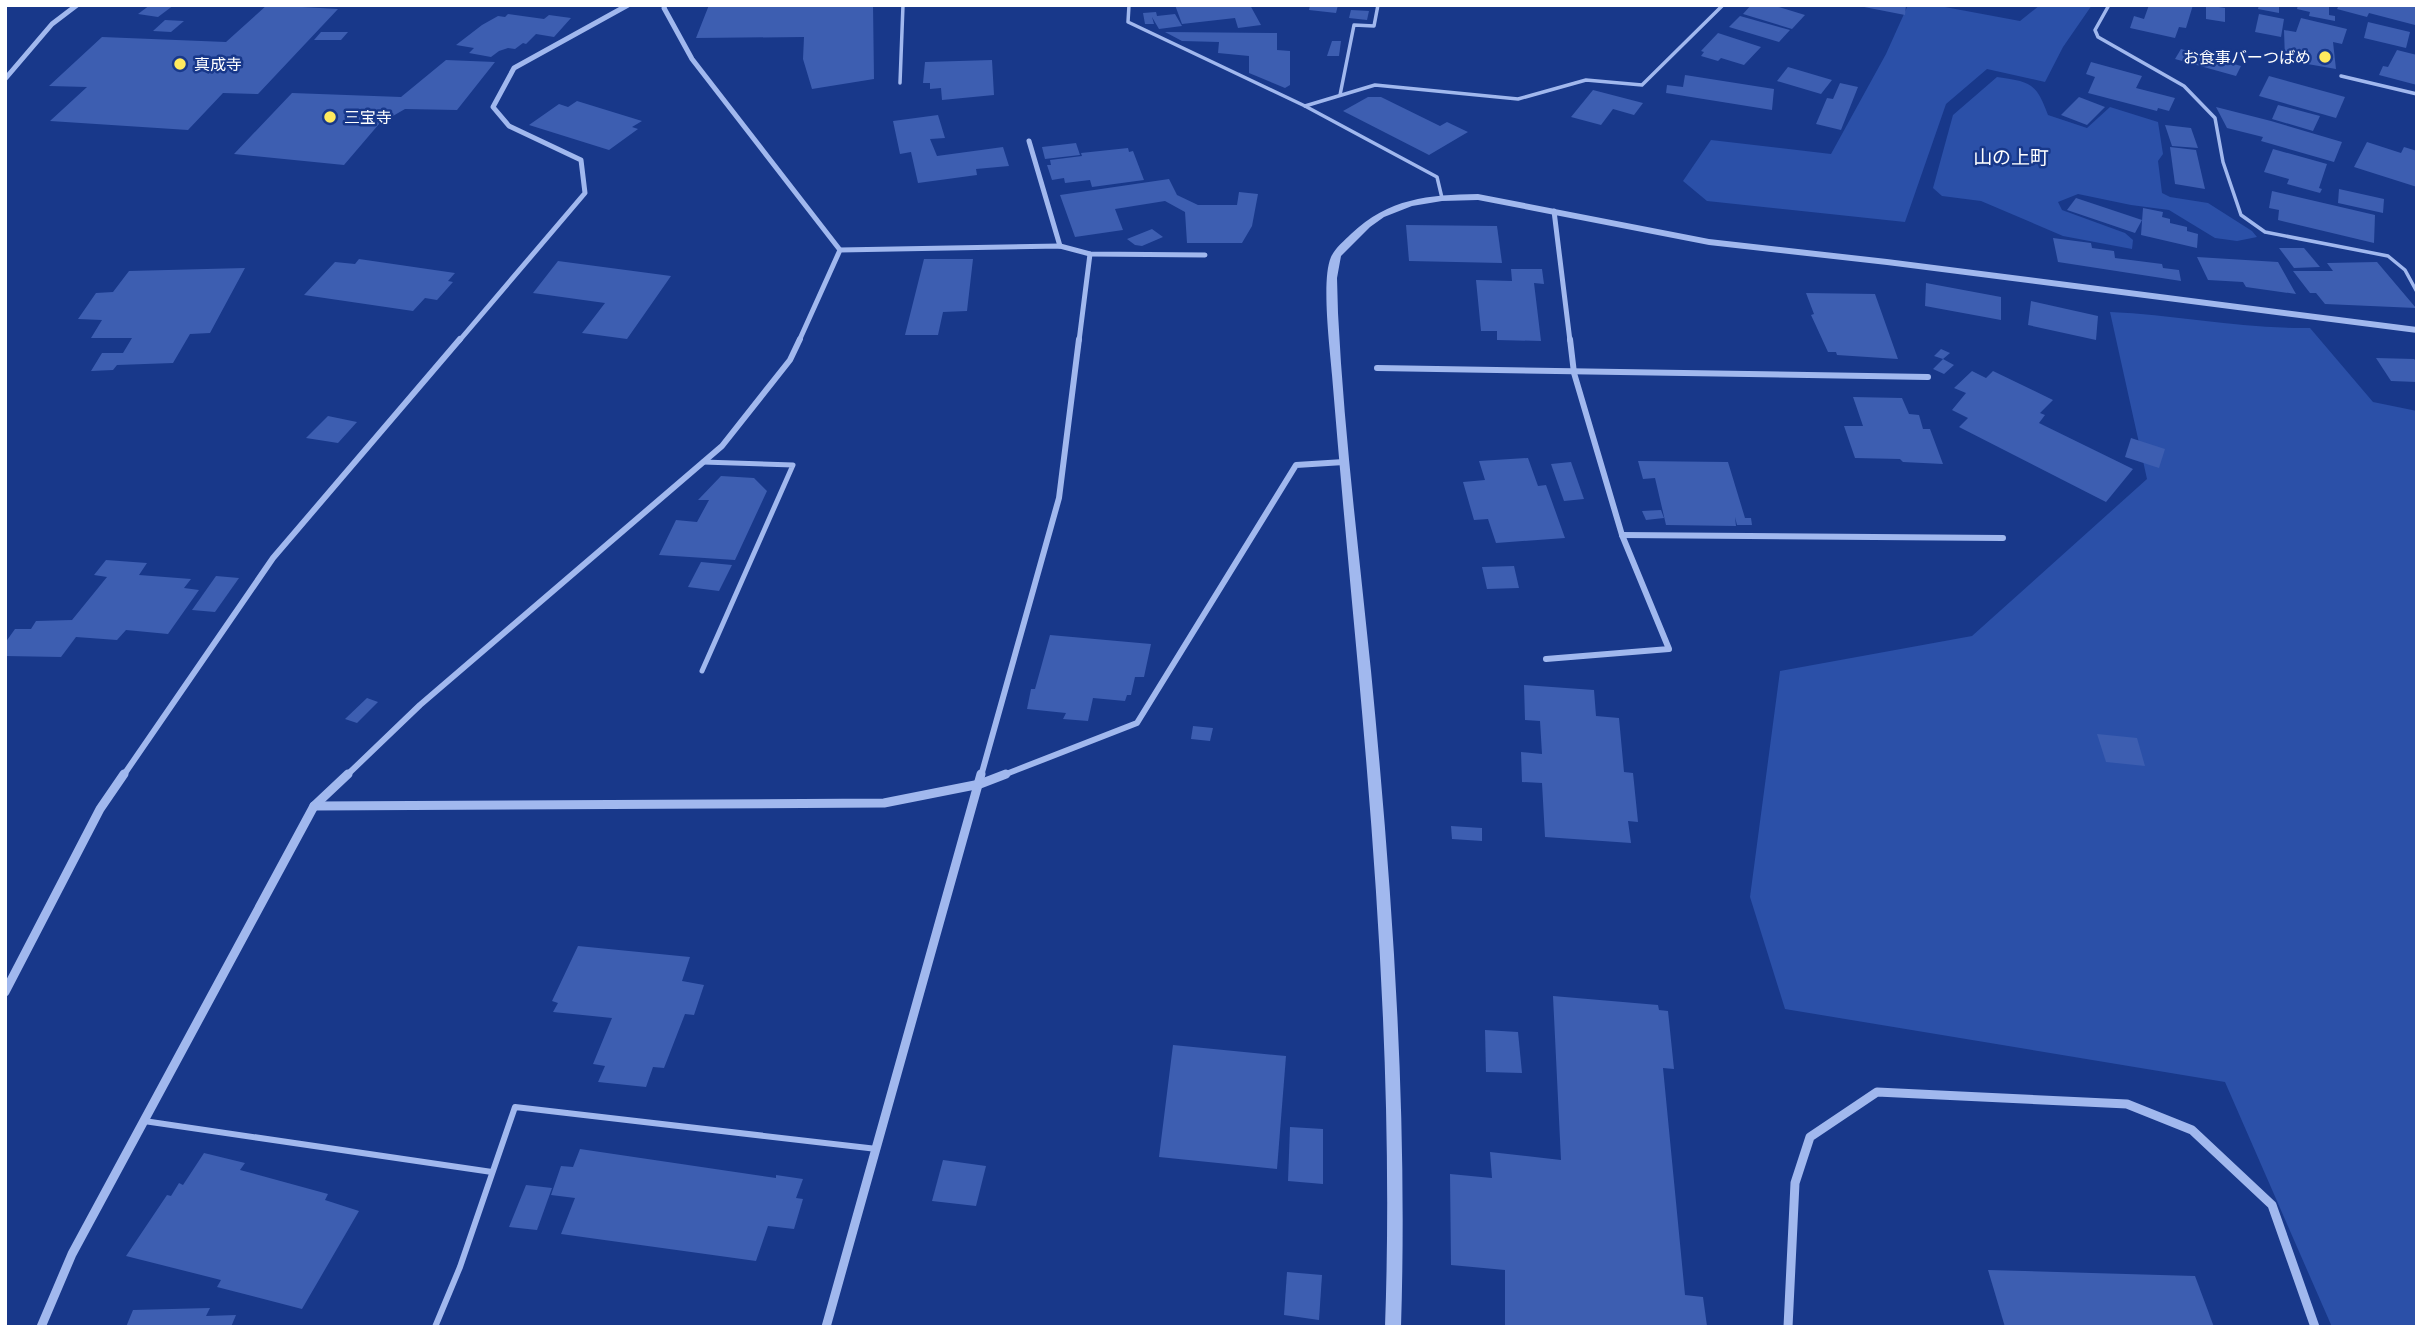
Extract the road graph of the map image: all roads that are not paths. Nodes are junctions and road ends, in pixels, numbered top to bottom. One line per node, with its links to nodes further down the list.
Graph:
1 (77, 5): 10 (street)
2 (628, 5): 35 (street)
3 (665, 5): 19 (street)
4 (904, 5): 11 (lane)
5 (1129, 5): 14 (lane)
6 (1378, 5): 13 (lane)
7 (1723, 5): 13 (lane)
8 (2109, 5): 22 (lane)
9 (2341, 76): 12 (lane)
10 (5, 79)
11 (900, 83)
12 (2417, 94)
13 (1340, 95): 14 (lane)
14 (1305, 106): 16 (lane)
15 (1029, 141): 18 (street)
16 (1442, 198): 17 (street); 28 (street)
17 (1554, 211): 23 (street); 25 (street)
18 (1060, 246): 19 (street); 20 (street)
19 (840, 250): 27 (street)
20 (1090, 254): 21 (street); 33 (street)
21 (1205, 255)
22 (2417, 292)
23 (2417, 330)
24 (1377, 368): 25 (street)
25 (1574, 373): 26 (street); 29 (street)
26 (1928, 377)
27 (703, 462): 32 (lane); 34 (street)
28 (1343, 462): 33 (street); 42 (street)
29 (1622, 535): 30 (street); 31 (street)
30 (2003, 538)
31 (1546, 659)
32 (702, 671)
33 (981, 785): 34 (street); 37 (street)
34 (314, 806): 36 (street)
35 (5, 992)
36 (144, 1121): 38 (lane); 39 (street)
37 (877, 1149): 38 (lane); 41 (street)
38 (492, 1172): 40 (lane)
39 (41, 1327)
40 (435, 1327)
41 (826, 1327)
42 (1393, 1327)
43 (1787, 1327): 44 (street)
44 (2315, 1327)

